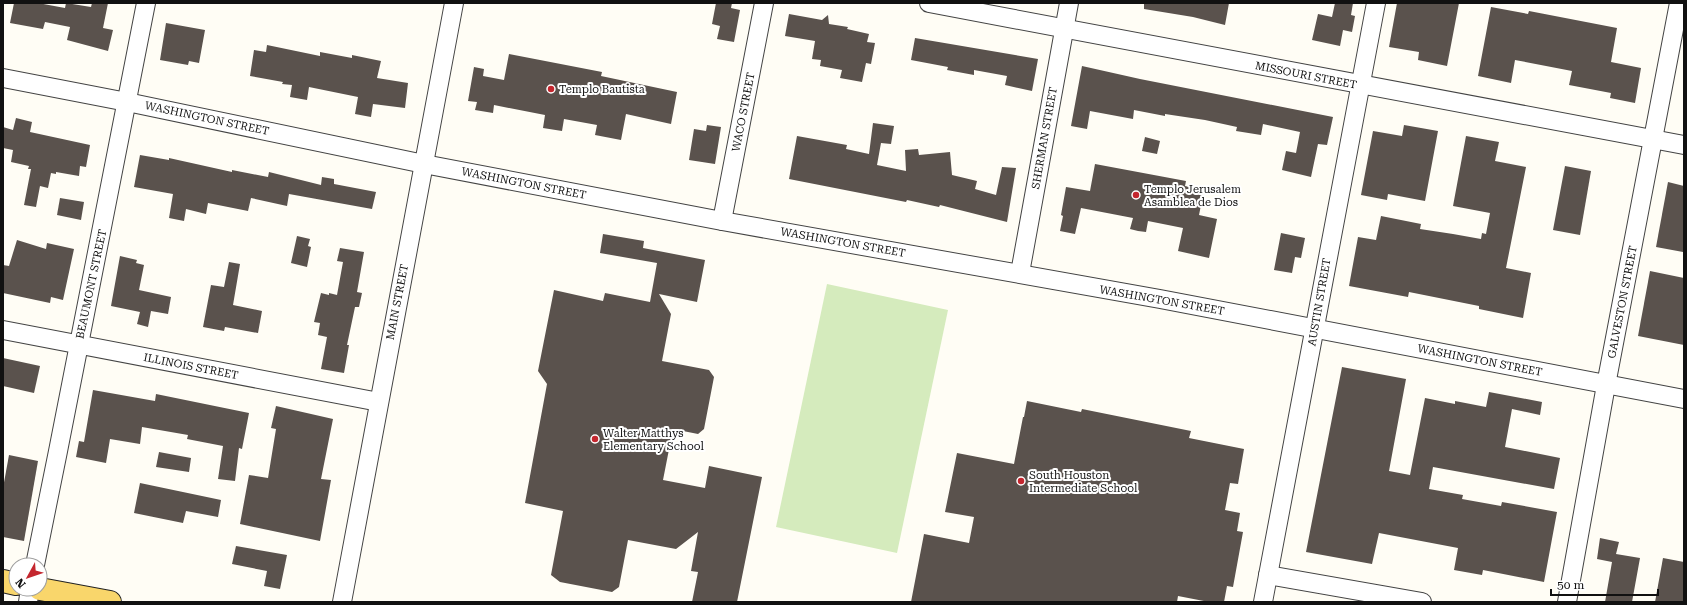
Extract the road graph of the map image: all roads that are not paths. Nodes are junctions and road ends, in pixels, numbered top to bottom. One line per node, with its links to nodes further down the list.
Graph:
1 (146, 3): 11 (street, BEAUMONT STREET)
2 (454, 3): 14 (street, MAIN STREET)
3 (764, 3): 15 (street, WACO STREET)
4 (928, 3): 8 (street, MISSOURI STREET)
5 (1069, 3): 8 (street, SHERMAN STREET)
6 (1376, 3): 10 (street, AUSTIN STREET)
7 (1679, 3): 12 (street, GALVESTON STREET)
8 (1064, 29): 10 (street, MISSOURI STREET); 16 (street, SHERMAN STREET)
9 (3, 78): 11 (street, WASHINGTON STREET)
10 (1361, 86): 12 (street, MISSOURI STREET); 17 (street, AUSTIN STREET)
11 (127, 102): 14 (street, WASHINGTON STREET); 19 (street, BEAUMONT STREET)
12 (1653, 140): 13 (street, MISSOURI STREET); 20 (street, GALVESTON STREET)
13 (1684, 145)
14 (424, 164): 15 (street, WASHINGTON STREET); 22 (street, MAIN STREET)
15 (722, 221): 16 (street, WASHINGTON STREET)
16 (1020, 273): 17 (street, WASHINGTON STREET)
17 (1314, 328): 20 (street, WASHINGTON STREET); 24 (street, AUSTIN STREET)
18 (3, 330): 19 (street, ILLINOIS STREET)
19 (78, 344): 22 (street, ILLINOIS STREET); 23 (street, BEAUMONT STREET)
20 (1606, 384): 21 (street, WASHINGTON STREET); 30 (street, GALVESTON STREET)
21 (1684, 399)
22 (379, 402): 27 (street, MAIN STREET)
23 (37, 557)
24 (1268, 575): 28 (street, AUSTIN STREET); 29 (street)
25 (48, 590): 26 (main road)
26 (110, 602)
27 (342, 602)
28 (1262, 602)
29 (1422, 602)
30 (1567, 602)

